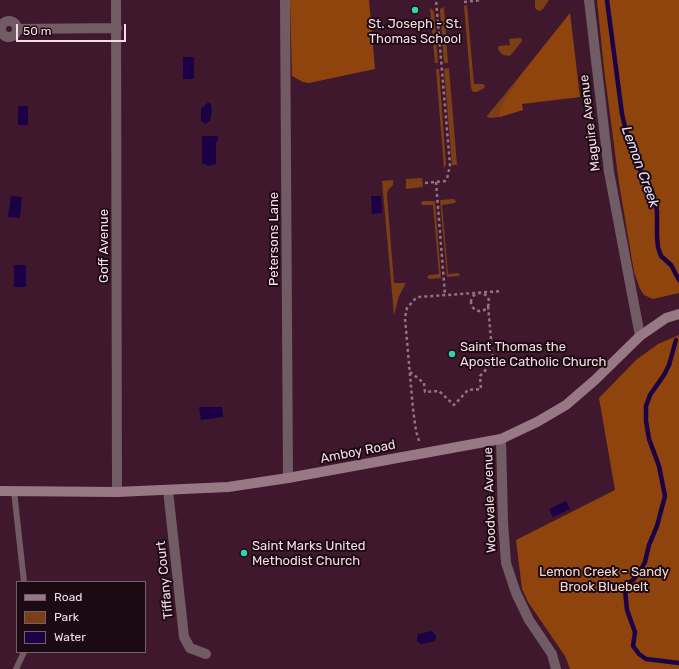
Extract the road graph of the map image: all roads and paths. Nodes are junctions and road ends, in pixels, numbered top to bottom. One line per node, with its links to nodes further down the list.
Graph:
1 (116, 0): 7 (street, Goff Avenue)
2 (285, 0): 20 (street, Petersons Lane)
3 (436, 0): 9 (path)
4 (482, 0): 6 (path)
5 (589, 0): 16 (street, Maguire Avenue)
6 (464, 2)
7 (117, 28): 8 (street); 24 (street, Goff Avenue)
8 (17, 29)
9 (436, 182): 10 (path); 13 (path)
10 (425, 183)
11 (502, 291): 12 (path)
12 (480, 293): 13 (path); 14 (path); 14 (path)
13 (445, 295): 17 (path)
14 (488, 304): 17 (path)
15 (679, 314): 16 (main road, Amboy Road)
16 (640, 336): 18 (main road, Amboy Road)
17 (410, 372): 19 (path)
18 (501, 439): 20 (main road, Amboy Road); 29 (street, Woodvale Avenue)
19 (419, 441)
20 (288, 478): 21 (main road, Amboy Road)
21 (168, 490): 24 (main road, Amboy Road); 27 (street, Tiffany Court)
22 (0, 491): 23 (main road, Amboy Road)
23 (14, 491): 24 (main road, Amboy Road); 25 (lane)
24 (117, 492)
25 (24, 581)
26 (24, 653): 28 (lane)
27 (206, 654)
28 (16, 669)
29 (556, 669)

